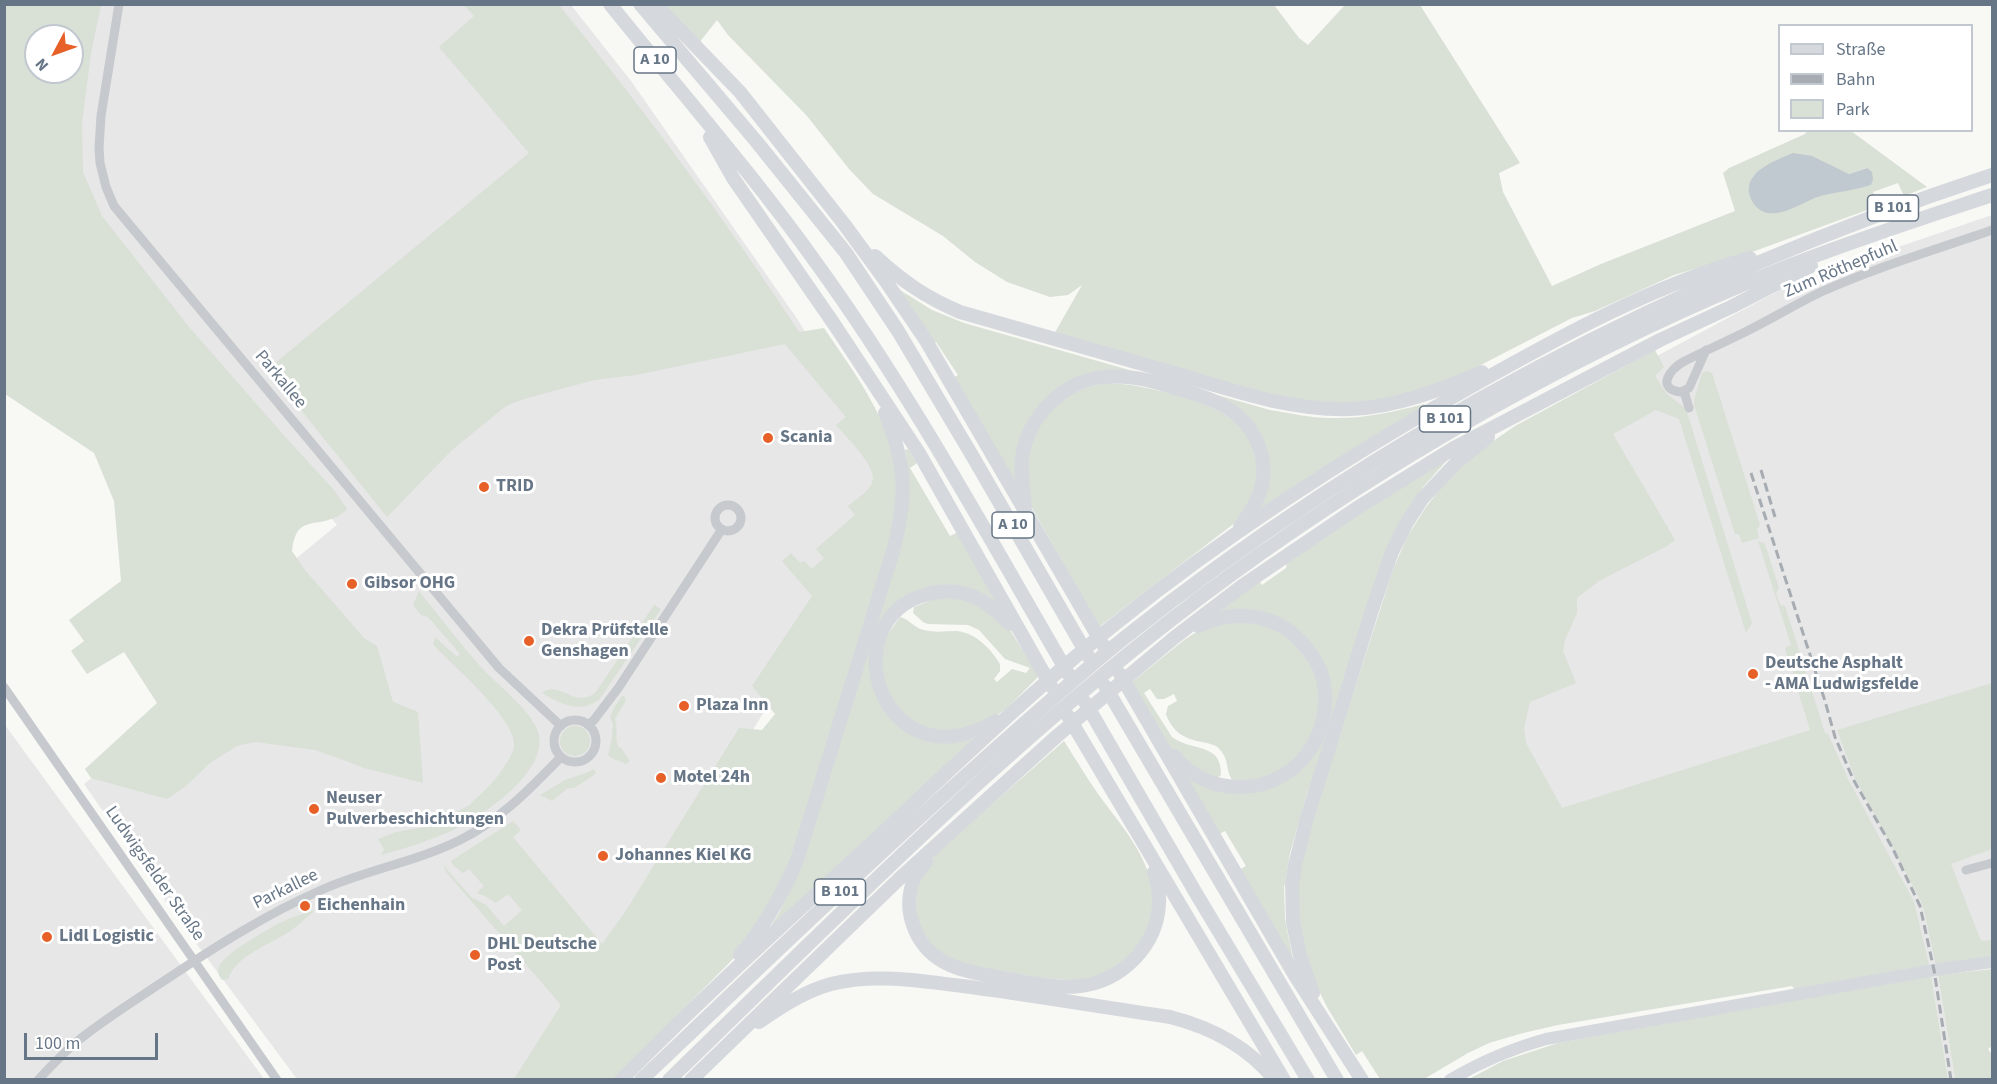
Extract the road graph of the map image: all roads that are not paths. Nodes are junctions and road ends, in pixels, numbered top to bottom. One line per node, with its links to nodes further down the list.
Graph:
1 (119, 4): 29 (street, Parkallee)
2 (610, 4): 5 (highway, A 10)
3 (640, 4): 48 (highway, A 10)
4 (655, 4): 9 (highway)
5 (700, 116): 16 (highway); 47 (highway, A 10)
6 (1992, 175): 11 (highway, B 101)
7 (1992, 195): 8 (highway, B 101)
8 (1920, 218): 18 (highway, B 101); 44 (highway, B 101)
9 (844, 224): 12 (highway); 20 (highway)
10 (1992, 230): 13 (street, Zum Röthepfuhl)
11 (1796, 246): 12 (highway, B 101); 43 (highway, B 101)
12 (1538, 348): 22 (highway, B 101)
13 (1706, 350): 14 (street, Zum Röthepfuhl); 15 (street)
14 (1683, 363): 15 (street); 17 (street, Zum Röthepfuhl)
15 (1696, 375): 17 (street)
16 (870, 378): 26 (highway); 37 (highway)
17 (1684, 392): 19 (street, Zum Röthepfuhl)
18 (1531, 408): 23 (highway, B 101); 38 (highway)
19 (1689, 408)
20 (1026, 512): 22 (highway); 24 (highway)
21 (722, 529): 28 (street)
22 (1235, 534): 27 (highway, B 101)
23 (1175, 637): 24 (highway); 31 (highway, B 101)
24 (1127, 685): 38 (highway)
25 (4, 687): 35 (street, Ludwigsfelder Straße)
26 (1052, 689): 27 (highway); 32 (highway)
27 (1016, 709): 37 (highway, B 101)
28 (588, 725): 29 (street); 30 (street)
29 (561, 726): 30 (street)
30 (561, 757): 35 (street, Parkallee)
31 (954, 828): 32 (highway); 39 (highway, B 101)
32 (1139, 837): 46 (highway)
33 (1992, 863): 34 (street)
34 (1966, 870)
35 (194, 960): 40 (street, Parkallee); 41 (street, Ludwigsfelder Straße)
36 (1992, 962): 50 (main road)
37 (695, 1007): 42 (highway, B 101)
38 (1323, 1020): 49 (highway)
39 (694, 1076): 45 (highway)
40 (38, 1080)
41 (277, 1080)
42 (621, 1080)
43 (641, 1080)
44 (669, 1080)
45 (1275, 1080)
46 (1284, 1080)
47 (1308, 1080)
48 (1337, 1080)
49 (1362, 1080)
50 (1450, 1080)

